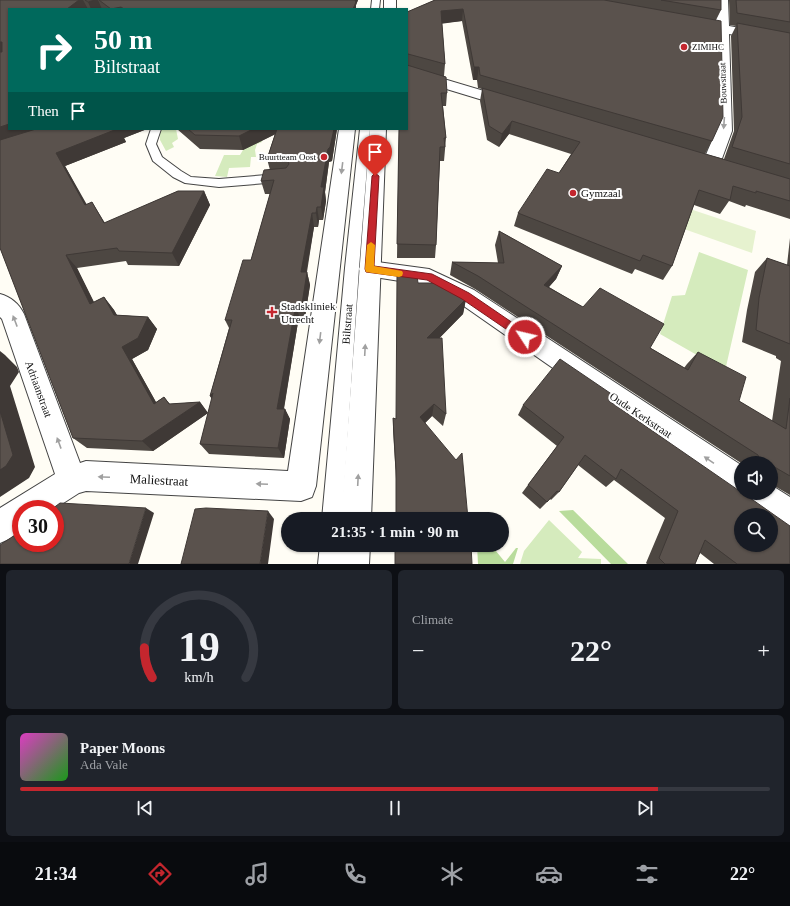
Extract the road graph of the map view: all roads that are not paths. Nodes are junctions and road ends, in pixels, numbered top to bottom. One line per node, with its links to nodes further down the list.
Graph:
1 (722, 0): 3 (street, Bouwstraat)
2 (684, 22): 3 (street)
3 (721, 29): 4 (street); 11 (street, Bouwstraat, one-way to 11)
4 (790, 41)
5 (408, 72): 6 (street)
6 (527, 108)
7 (156, 130): 12 (lane)
8 (347, 130): 16 (street, Maliestraat, one-way to 16)
9 (365, 130): 19 (lane, Biltstraat)
10 (378, 130): 13 (street, Biltstraat)
11 (711, 164)
12 (286, 177)
13 (370, 269): 15 (street, Oude Kerkstraat, one-way to 13); 20 (street, Biltstraat, one-way to 13)
14 (0, 303): 16 (street, Adriaanstraat, one-way to 14)
15 (734, 477)
16 (72, 480): 17 (street, Maliestraat)
17 (40, 500)
18 (768, 500): 21 (street)
19 (333, 512)
20 (356, 512)
21 (790, 515)
22 (12, 518): 23 (street)
23 (0, 527)
24 (329, 552): 26 (lane)
25 (354, 552): 27 (street)
26 (328, 564)
27 (353, 564)

